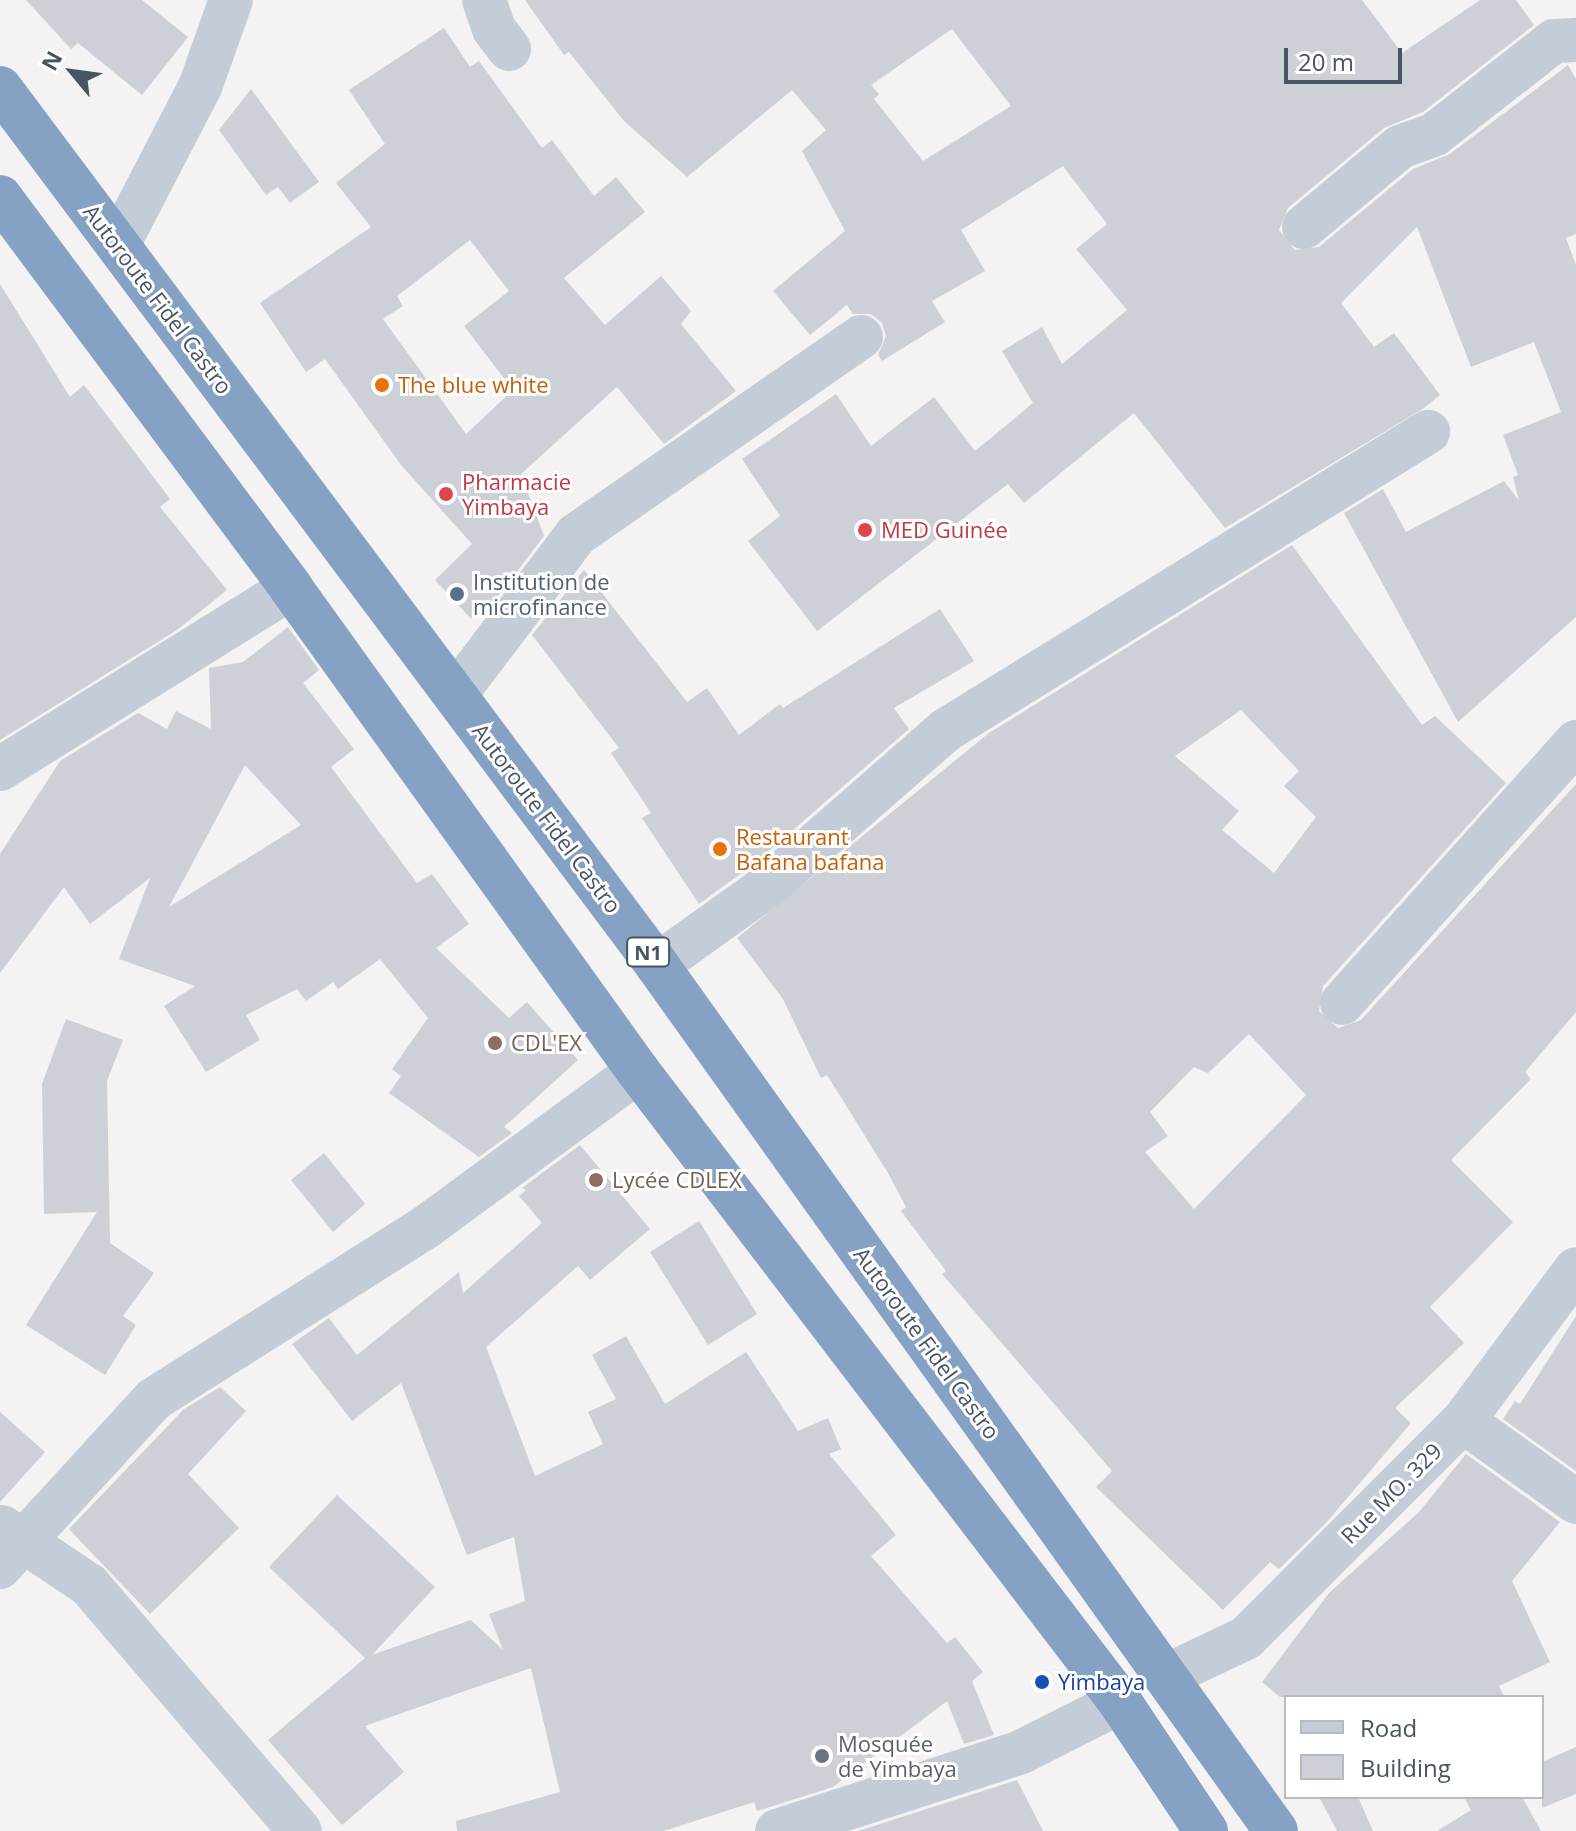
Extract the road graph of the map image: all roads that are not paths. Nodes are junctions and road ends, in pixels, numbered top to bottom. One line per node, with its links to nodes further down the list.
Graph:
1 (231, 0): 8 (street)
2 (484, 0): 4 (street)
3 (1576, 40): 7 (street)
4 (509, 49)
5 (0, 88): 8 (highway, Autoroute Fidel Castro / N1)
6 (0, 197): 11 (highway)
7 (1304, 227)
8 (118, 245): 12 (highway, Autoroute Fidel Castro / N1)
9 (861, 337): 12 (street)
10 (1428, 432): 15 (street)
11 (291, 588): 14 (street); 17 (highway)
12 (455, 695): 15 (highway, Autoroute Fidel Castro / N1)
13 (1576, 742): 16 (street)
14 (0, 769)
15 (657, 965): 22 (highway, Autoroute Fidel Castro / N1)
16 (1342, 1003)
17 (638, 1071): 21 (street); 23 (highway)
18 (1576, 1269): 19 (street, Rue MO. 329)
19 (1463, 1421): 20 (street); 22 (street, Rue MO. 329)
20 (1576, 1502)
21 (8, 1545): 24 (street)
22 (1168, 1675): 27 (highway, Autoroute Fidel Castro / N1)
23 (1120, 1702): 25 (street); 26 (highway)
24 (300, 1831)
25 (777, 1831)
26 (1206, 1831)
27 (1276, 1831)

